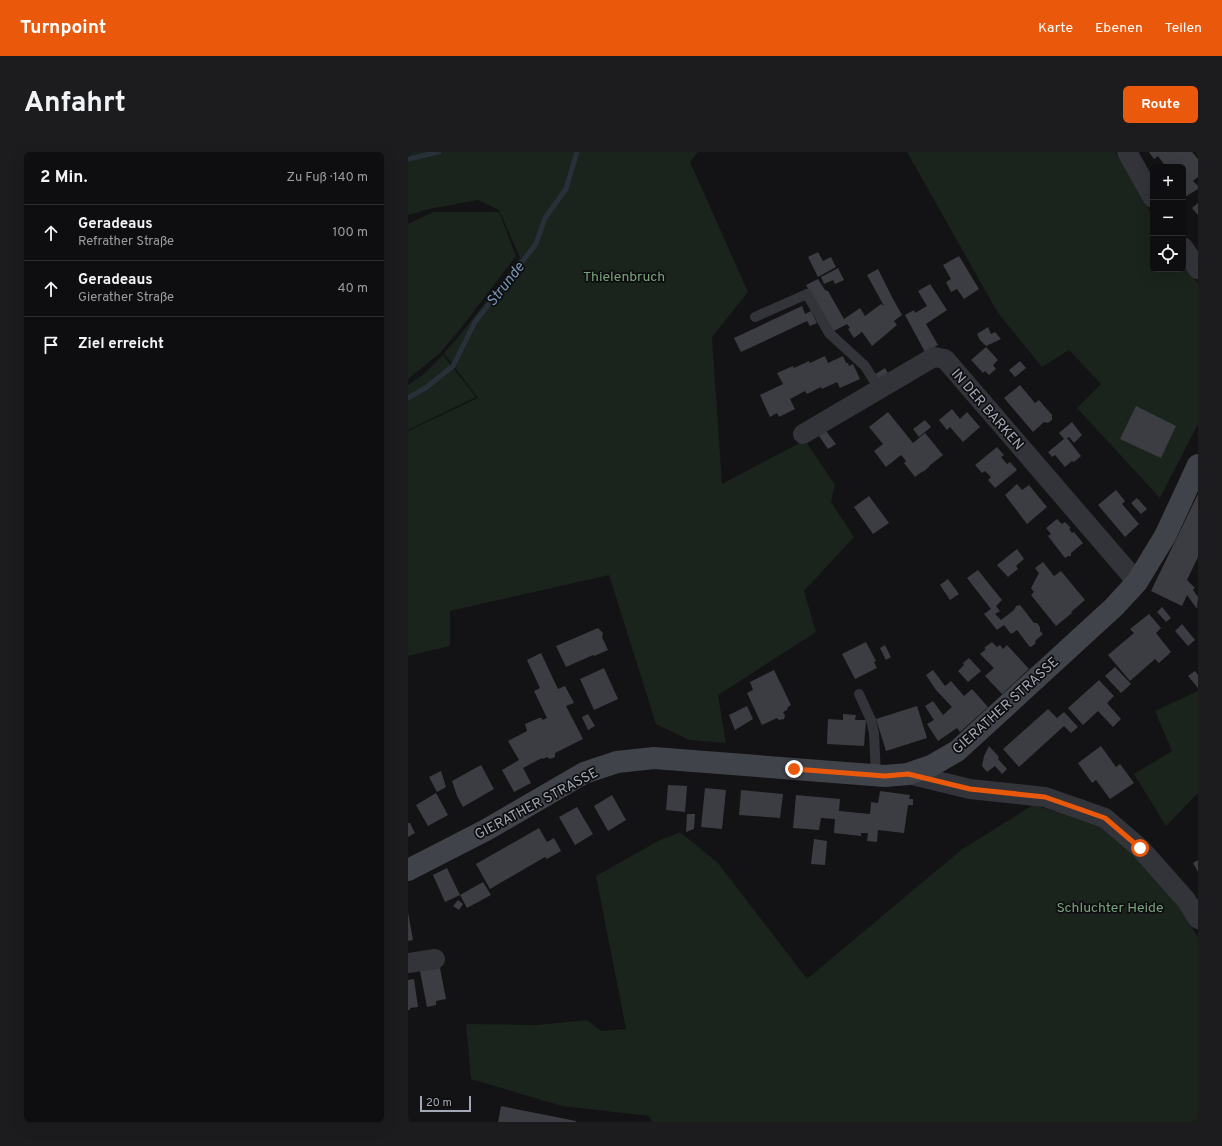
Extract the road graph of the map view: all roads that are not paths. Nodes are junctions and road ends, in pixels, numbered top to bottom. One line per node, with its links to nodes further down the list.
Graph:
1 (1127, 152): 2 (street)
2 (1150, 193)
3 (1186, 251): 4 (street)
4 (1198, 269)
5 (755, 317): 6 (lane)
6 (879, 389): 7 (street, IN DER BARKEN); 9 (street, IN DER BARKEN)
7 (803, 434)
8 (1198, 465): 9 (street, GIERATHER STRASSE)
9 (1137, 582): 11 (street, GIERATHER STRASSE)
10 (859, 694): 12 (lane)
11 (908, 774): 12 (street, GIERATHER STRASSE); 14 (street)
12 (876, 776): 13 (street, GIERATHER STRASSE)
13 (408, 870)
14 (1198, 919)
15 (435, 959): 16 (street)
16 (408, 963)

